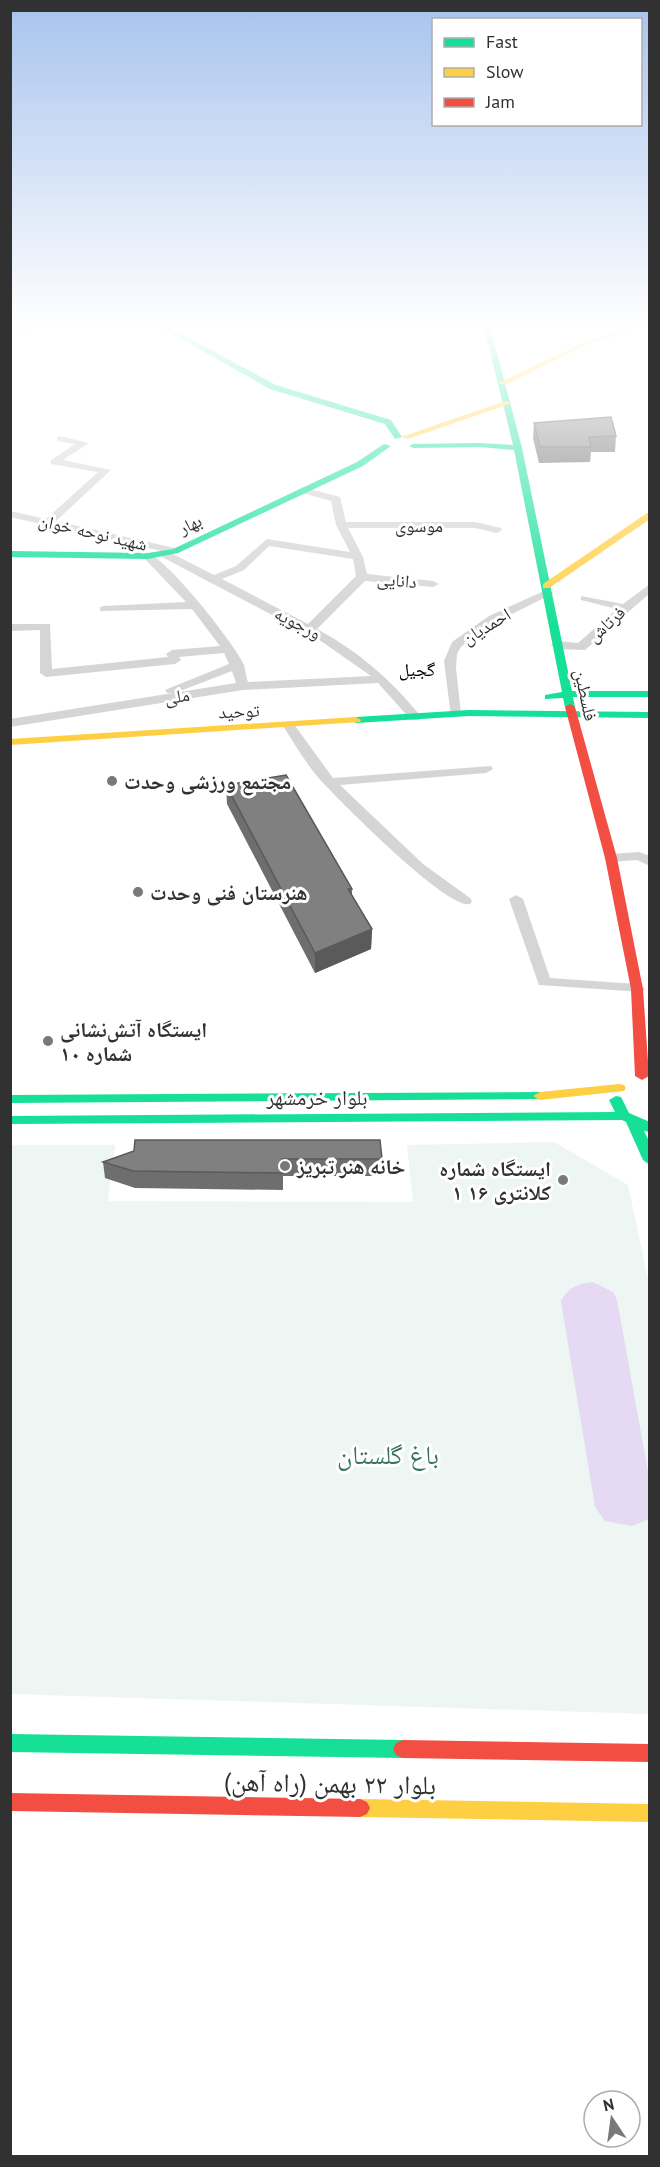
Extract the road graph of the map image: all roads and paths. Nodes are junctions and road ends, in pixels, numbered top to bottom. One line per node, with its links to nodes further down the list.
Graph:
1 (390, 424): 6 (main road)
2 (453, 424): 6 (main road, بهار)
3 (513, 424): 5 (main road, فلسطین)
4 (60, 439): 10 (street)
5 (517, 442): 6 (main road); 21 (main road, فلسطین)
6 (403, 443): 7 (main road, بهار)
7 (303, 490): 11 (street); 13 (main road, بهار)
8 (10, 514): 10 (street, شهید نوحه خوان)
9 (650, 515): 21 (main road)
10 (49, 522): 13 (street, شهید نوحه خوان)
11 (341, 525): 12 (street, موسوی); 16 (street)
12 (497, 530)
13 (169, 552): 15 (main road, بهار); 18 (street, ورجویه)
14 (10, 554): 15 (main road, بهار)
15 (148, 556): 23 (street)
16 (358, 557): 17 (street); 18 (street)
17 (362, 577): 19 (street, دانایی); 28 (street)
18 (215, 578): 28 (street, ورجویه)
19 (433, 584)
20 (650, 587): 24 (street, فرتاش)
21 (547, 589): 29 (main road, فلسطین); 37 (street, احمدیان)
22 (585, 598): 24 (street)
23 (195, 605): 26 (street); 30 (street)
24 (627, 605): 25 (street); 29 (street, فرتاش)
25 (650, 606)
26 (104, 609)
27 (10, 628): 30 (street)
28 (310, 629): 32 (street, ورجویه)
29 (557, 645): 34 (main road, فلسطین)
30 (227, 649): 31 (street)
31 (238, 665): 33 (street); 36 (street)
32 (382, 679): 33 (street, ملی); 40 (street, ورجویه)
33 (243, 686): 36 (street, ملی)
34 (574, 694): 35 (main road); 37 (main road); 38 (main road, فلسطین)
35 (650, 694)
36 (141, 701): 41 (street, ملی)
37 (462, 714): 38 (main road); 40 (main road, توحید)
38 (577, 714): 39 (main road); 46 (main road, فلسطین)
39 (650, 715)
40 (415, 717): 42 (main road, توحید)
41 (10, 723)
42 (289, 726): 43 (main road, توحید); 45 (street)
43 (10, 742)
44 (486, 769): 45 (street)
45 (329, 782): 48 (street)
46 (635, 857): 49 (main road, فلسطین)
47 (516, 899): 49 (street)
48 (465, 901)
49 (643, 991): 50 (main road, فلسطین)
50 (646, 1075): 51 (main road)
51 (619, 1088): 52 (main road, بلوار خرمشهر); 55 (main road)
52 (288, 1097): 53 (main road, بلوار خرمشهر); 54 (main road)
53 (10, 1099)
54 (287, 1118): 55 (main road, بلوار خرمشهر); 56 (main road, بلوار خرمشهر)
55 (628, 1119): 57 (main road, بلوار خرمشهر); 58 (main road)
56 (10, 1120)
57 (650, 1128)
58 (650, 1160)
59 (10, 1743): 60 (main road, بلوار ۲۲ بهمن (راه آهن))
60 (650, 1753)
61 (10, 1802): 62 (main road, بلوار ۲۲ بهمن (راه آهن))
62 (650, 1813)

